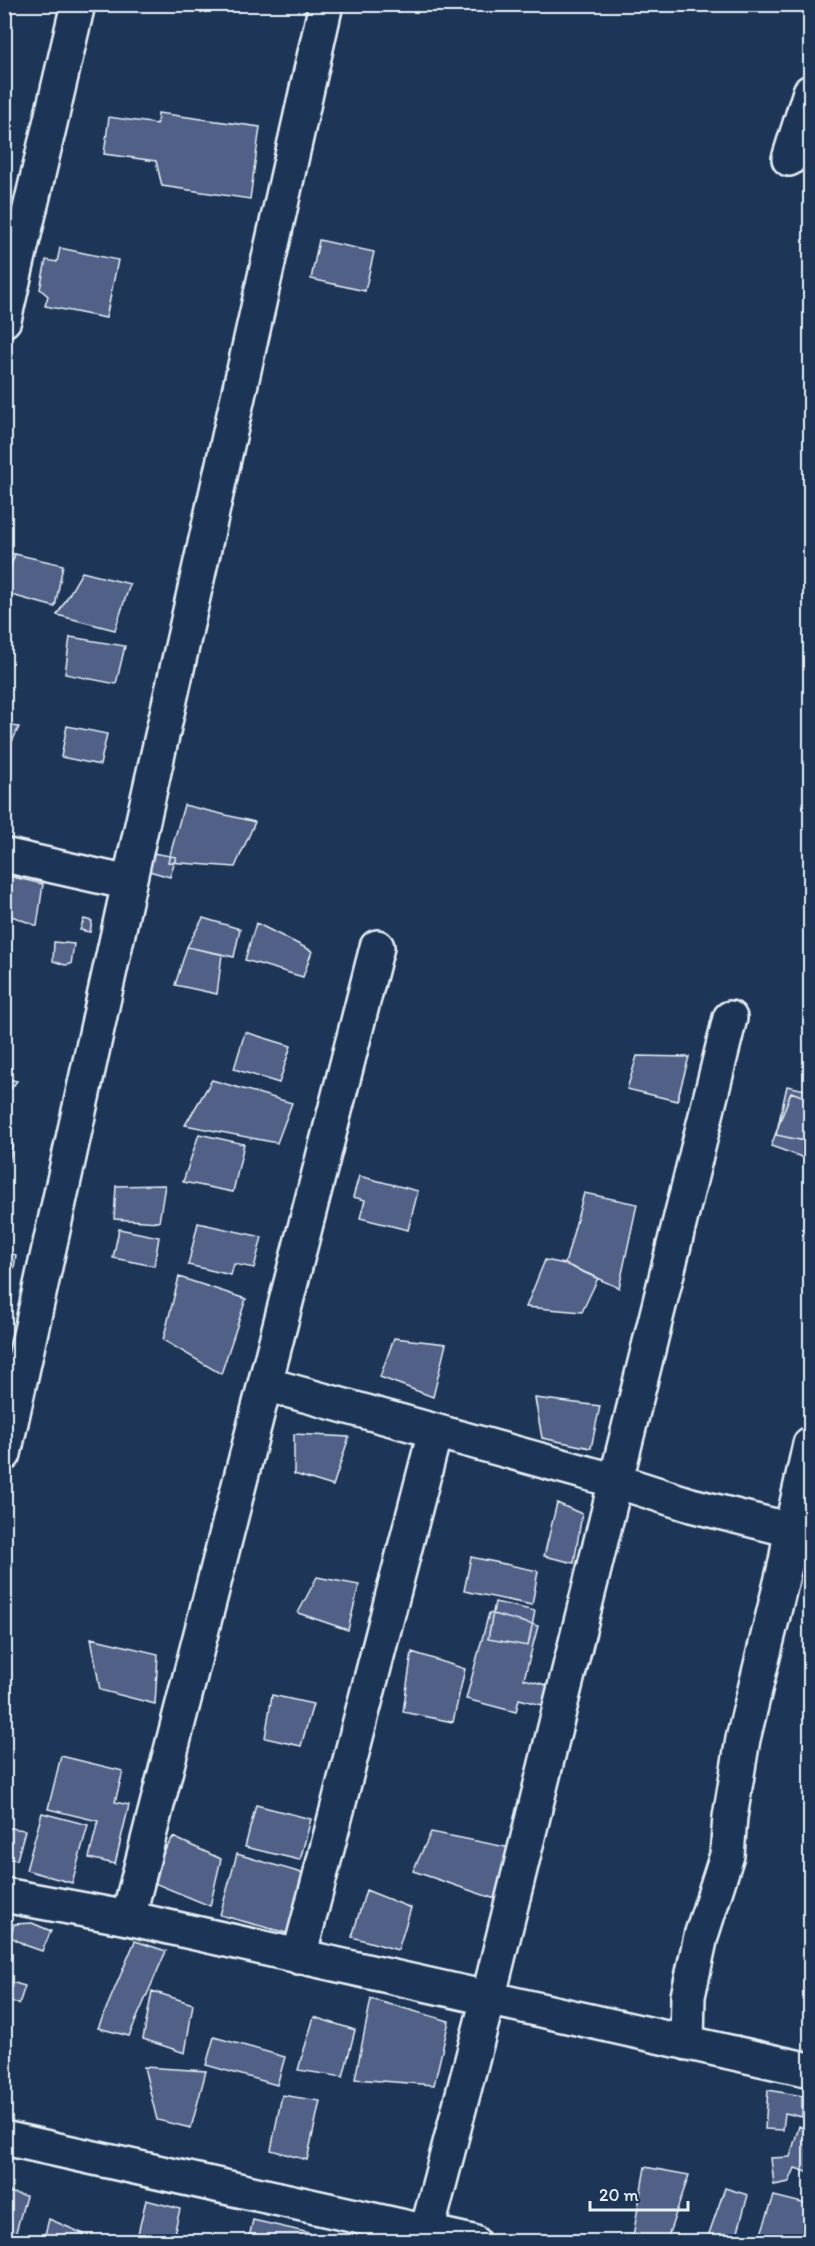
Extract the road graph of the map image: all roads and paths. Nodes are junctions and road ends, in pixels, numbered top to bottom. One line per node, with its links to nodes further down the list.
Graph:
1 (78, 4): 5 (street)
2 (326, 4): 7 (street)
3 (810, 93): 4 (street)
4 (789, 159)
5 (4, 320)
6 (4, 855): 7 (street)
7 (129, 883): 13 (street)
8 (377, 946): 10 (street)
9 (730, 1018): 14 (street)
10 (265, 1384): 11 (street); 17 (street)
11 (435, 1432): 14 (street); 18 (street)
12 (810, 1444): 15 (street)
13 (4, 1454)
14 (616, 1481): 15 (street); 19 (street)
15 (801, 1532): 20 (street)
16 (4, 1895): 17 (street)
17 (128, 1918): 18 (street)
18 (299, 1957): 19 (street)
19 (488, 1999): 20 (street); 23 (street)
20 (687, 2043): 21 (street)
21 (810, 2070)
22 (4, 2138): 23 (street)
23 (425, 2236): 24 (street)
24 (473, 2241)

